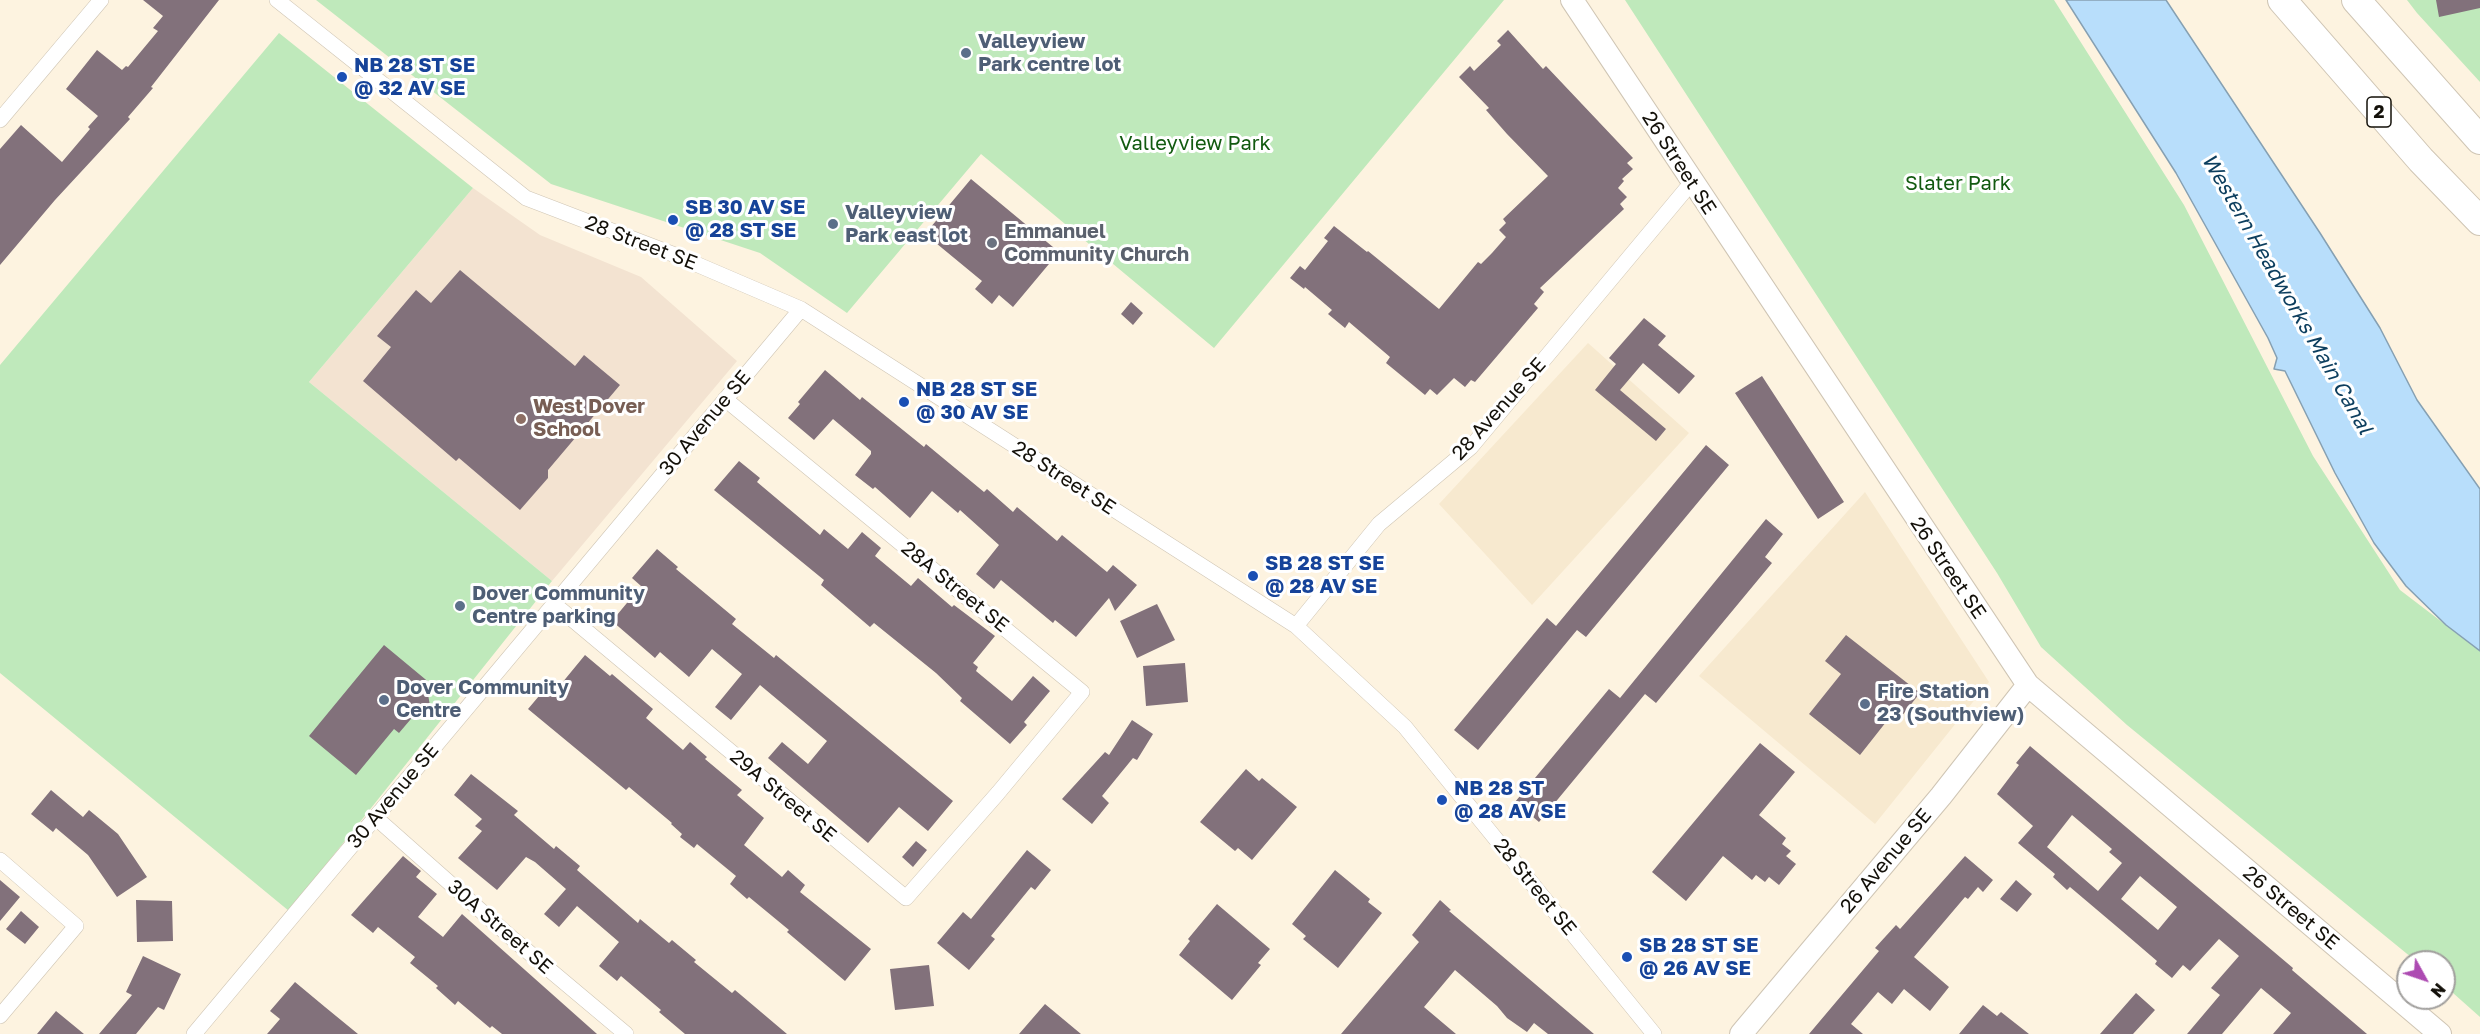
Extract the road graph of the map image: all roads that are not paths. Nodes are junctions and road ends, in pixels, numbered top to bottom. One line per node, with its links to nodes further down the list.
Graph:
1 (101, 0): 6 (street)
2 (277, 0): 10 (street, 28 Street SE)
3 (1572, 0): 8 (street, 26 Street SE)
4 (2282, 0): 9 (highway, 2)
5 (2356, 0): 7 (highway)
6 (0, 120)
7 (2480, 141)
8 (1692, 182): 13 (street, 28 Avenue SE); 14 (street, 26 Street SE)
9 (2480, 221)
10 (801, 309): 11 (street, 30 Avenue SE); 13 (street, 28 Street SE)
11 (725, 399): 12 (street, 30 Avenue SE); 15 (street, 28A Street SE)
12 (554, 604): 15 (street, 29A Street SE); 16 (street, 30 Avenue SE)
13 (1296, 626): 21 (street, 28 Street SE)
14 (2028, 685): 22 (street, 26 Avenue SE); 23 (street, 26 Street SE)
15 (998, 793)
16 (375, 817): 19 (street, 30 Avenue SE); 20 (street, 30A Street SE)
17 (0, 860): 18 (street)
18 (0, 1016)
19 (200, 1032)
20 (626, 1034)
21 (1654, 1034)
22 (1742, 1034)
23 (2440, 1034)

